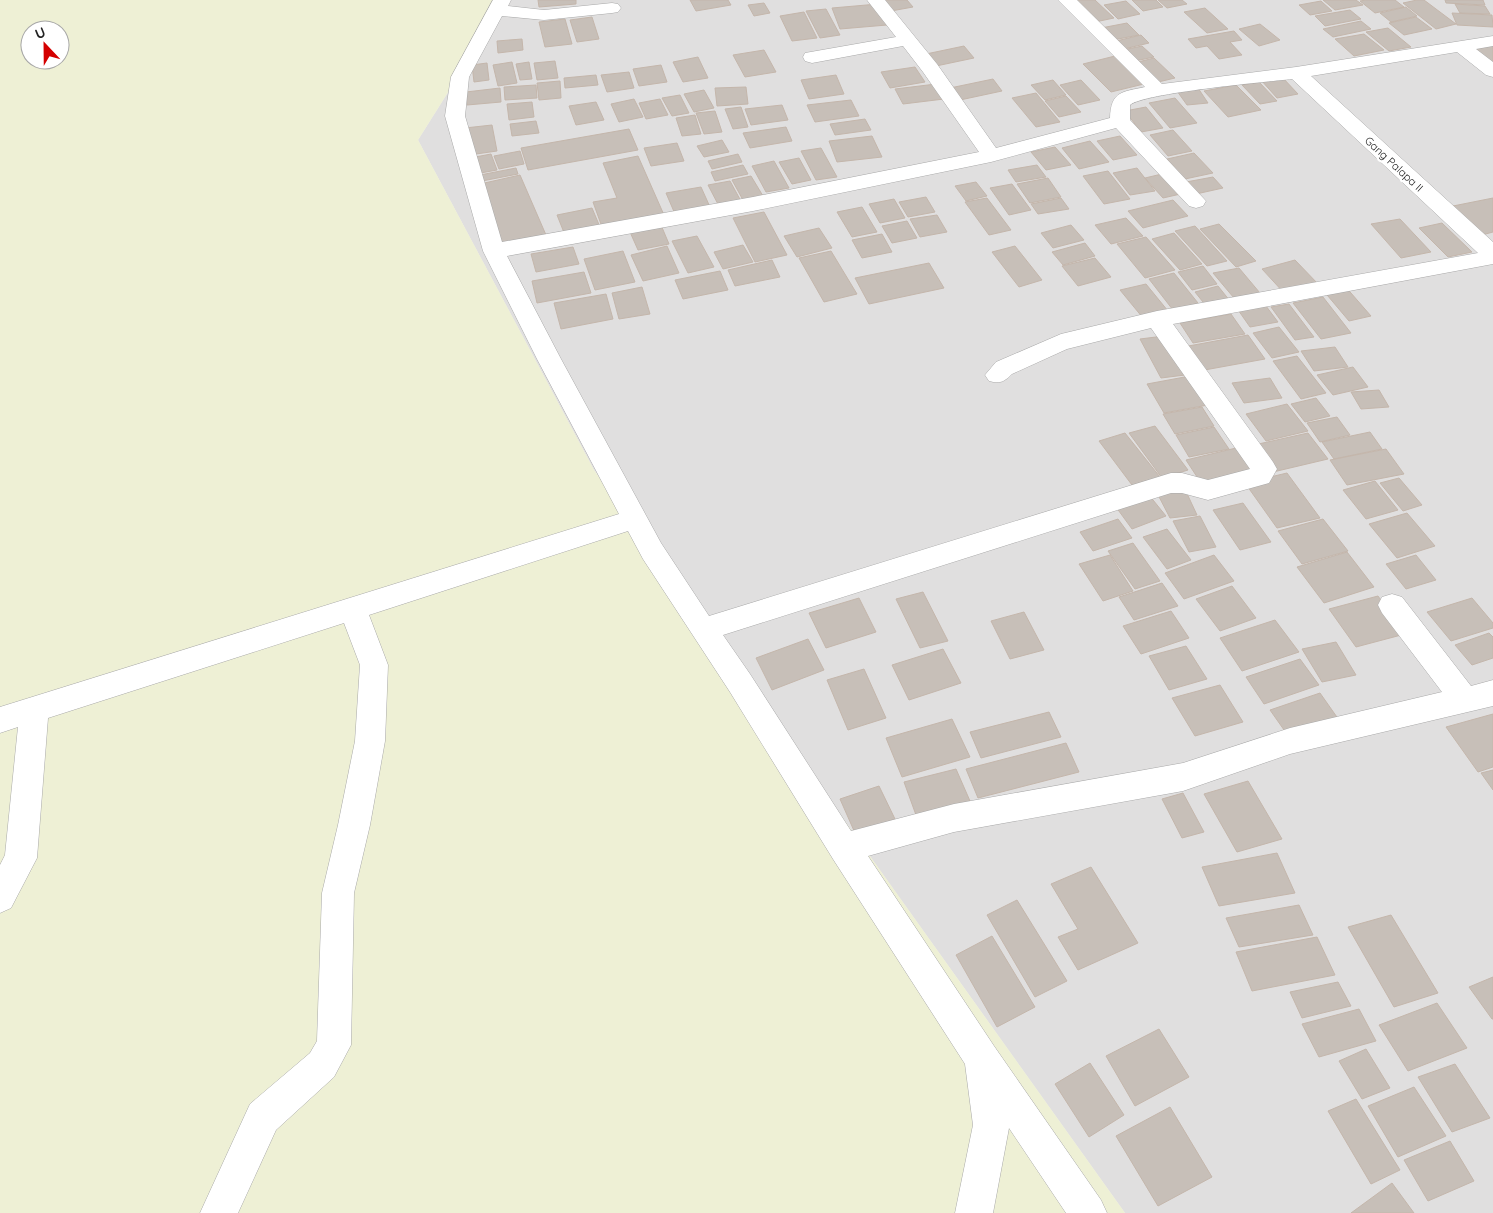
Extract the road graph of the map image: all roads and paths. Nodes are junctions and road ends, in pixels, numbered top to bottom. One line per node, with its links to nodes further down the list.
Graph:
1 (876, 0): 5 (street)
2 (1067, 0): 11 (street)
3 (499, 5): 4 (street); 15 (street)
4 (612, 8)
5 (907, 40): 8 (street); 13 (street)
6 (1493, 41): 7 (street)
7 (1462, 47): 9 (street); 10 (street)
8 (812, 57)
9 (1493, 71)
10 (1296, 73): 11 (street); 16 (street, Gang Palapa II)
11 (1158, 90): 12 (street)
12 (1120, 121): 13 (street); 14 (street)
13 (991, 156): 15 (street)
14 (1196, 201)
15 (494, 251): 19 (street)
16 (1493, 256): 17 (street)
17 (1157, 319): 18 (street); 22 (street)
18 (997, 375)
19 (635, 519): 21 (street); 22 (street)
20 (1392, 605): 23 (street)
21 (353, 609): 24 (street); 29 (street)
22 (703, 630): 26 (street)
23 (1479, 697): 26 (street)
24 (34, 711): 25 (street); 27 (street)
25 (0, 720)
26 (844, 848): 28 (street)
27 (0, 897)
28 (982, 1058): 30 (street); 31 (street)
29 (219, 1213)
30 (974, 1213)
31 (1088, 1213)

